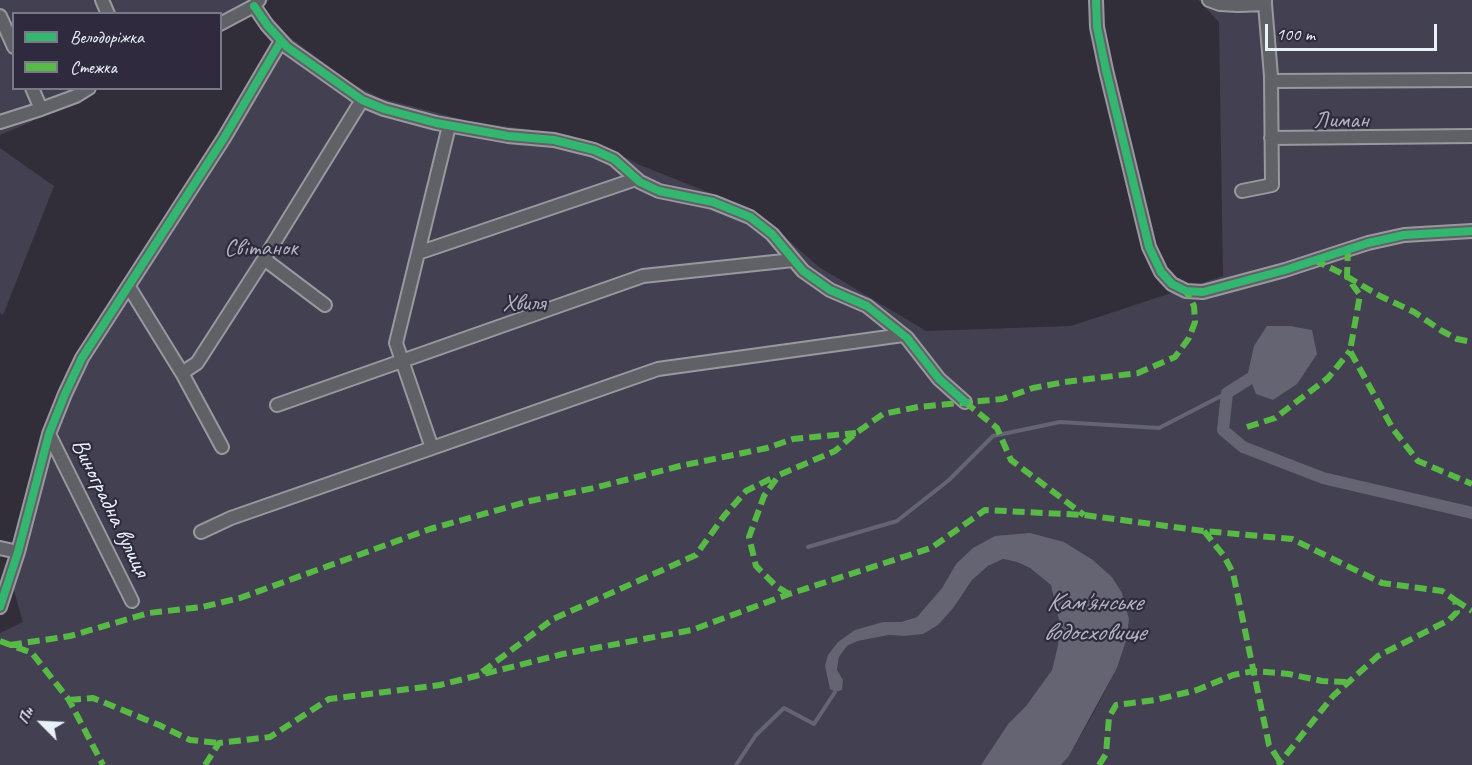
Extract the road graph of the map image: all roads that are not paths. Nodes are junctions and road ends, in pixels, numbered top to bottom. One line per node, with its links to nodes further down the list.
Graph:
1 (1096, 0): 21 (street)
2 (1209, 0): 3 (street)
3 (1265, 2): 10 (street)
4 (256, 3): 6 (street); 7 (street)
5 (0, 16): 8 (street)
6 (222, 23)
7 (281, 41): 13 (street); 25 (street)
8 (12, 42)
9 (1472, 80): 10 (street)
10 (1271, 81): 18 (street)
11 (33, 90): 14 (street)
12 (86, 90): 14 (street)
13 (362, 100): 16 (street); 23 (street)
14 (41, 109): 15 (street)
15 (0, 122)
16 (449, 126): 19 (street); 22 (street)
17 (1472, 136): 18 (street)
18 (1271, 138): 20 (street)
19 (636, 179): 22 (street); 24 (street)
20 (1242, 191)
21 (1472, 231)
22 (418, 253): 28 (street)
23 (264, 259): 26 (street); 29 (street)
24 (793, 260): 27 (street); 28 (street)
25 (129, 287): 29 (street); 32 (street)
26 (325, 305)
27 (903, 335): 30 (street); 34 (street)
28 (402, 360): 31 (street); 34 (street)
29 (182, 374): 33 (street)
30 (965, 402)
31 (277, 405)
32 (49, 434): 37 (street); 38 (street, Виноградна вулиця)
33 (222, 447)
34 (432, 448): 35 (street)
35 (201, 532)
36 (0, 549): 37 (street)
37 (18, 552): 39 (street)
38 (132, 601)
39 (0, 608)

